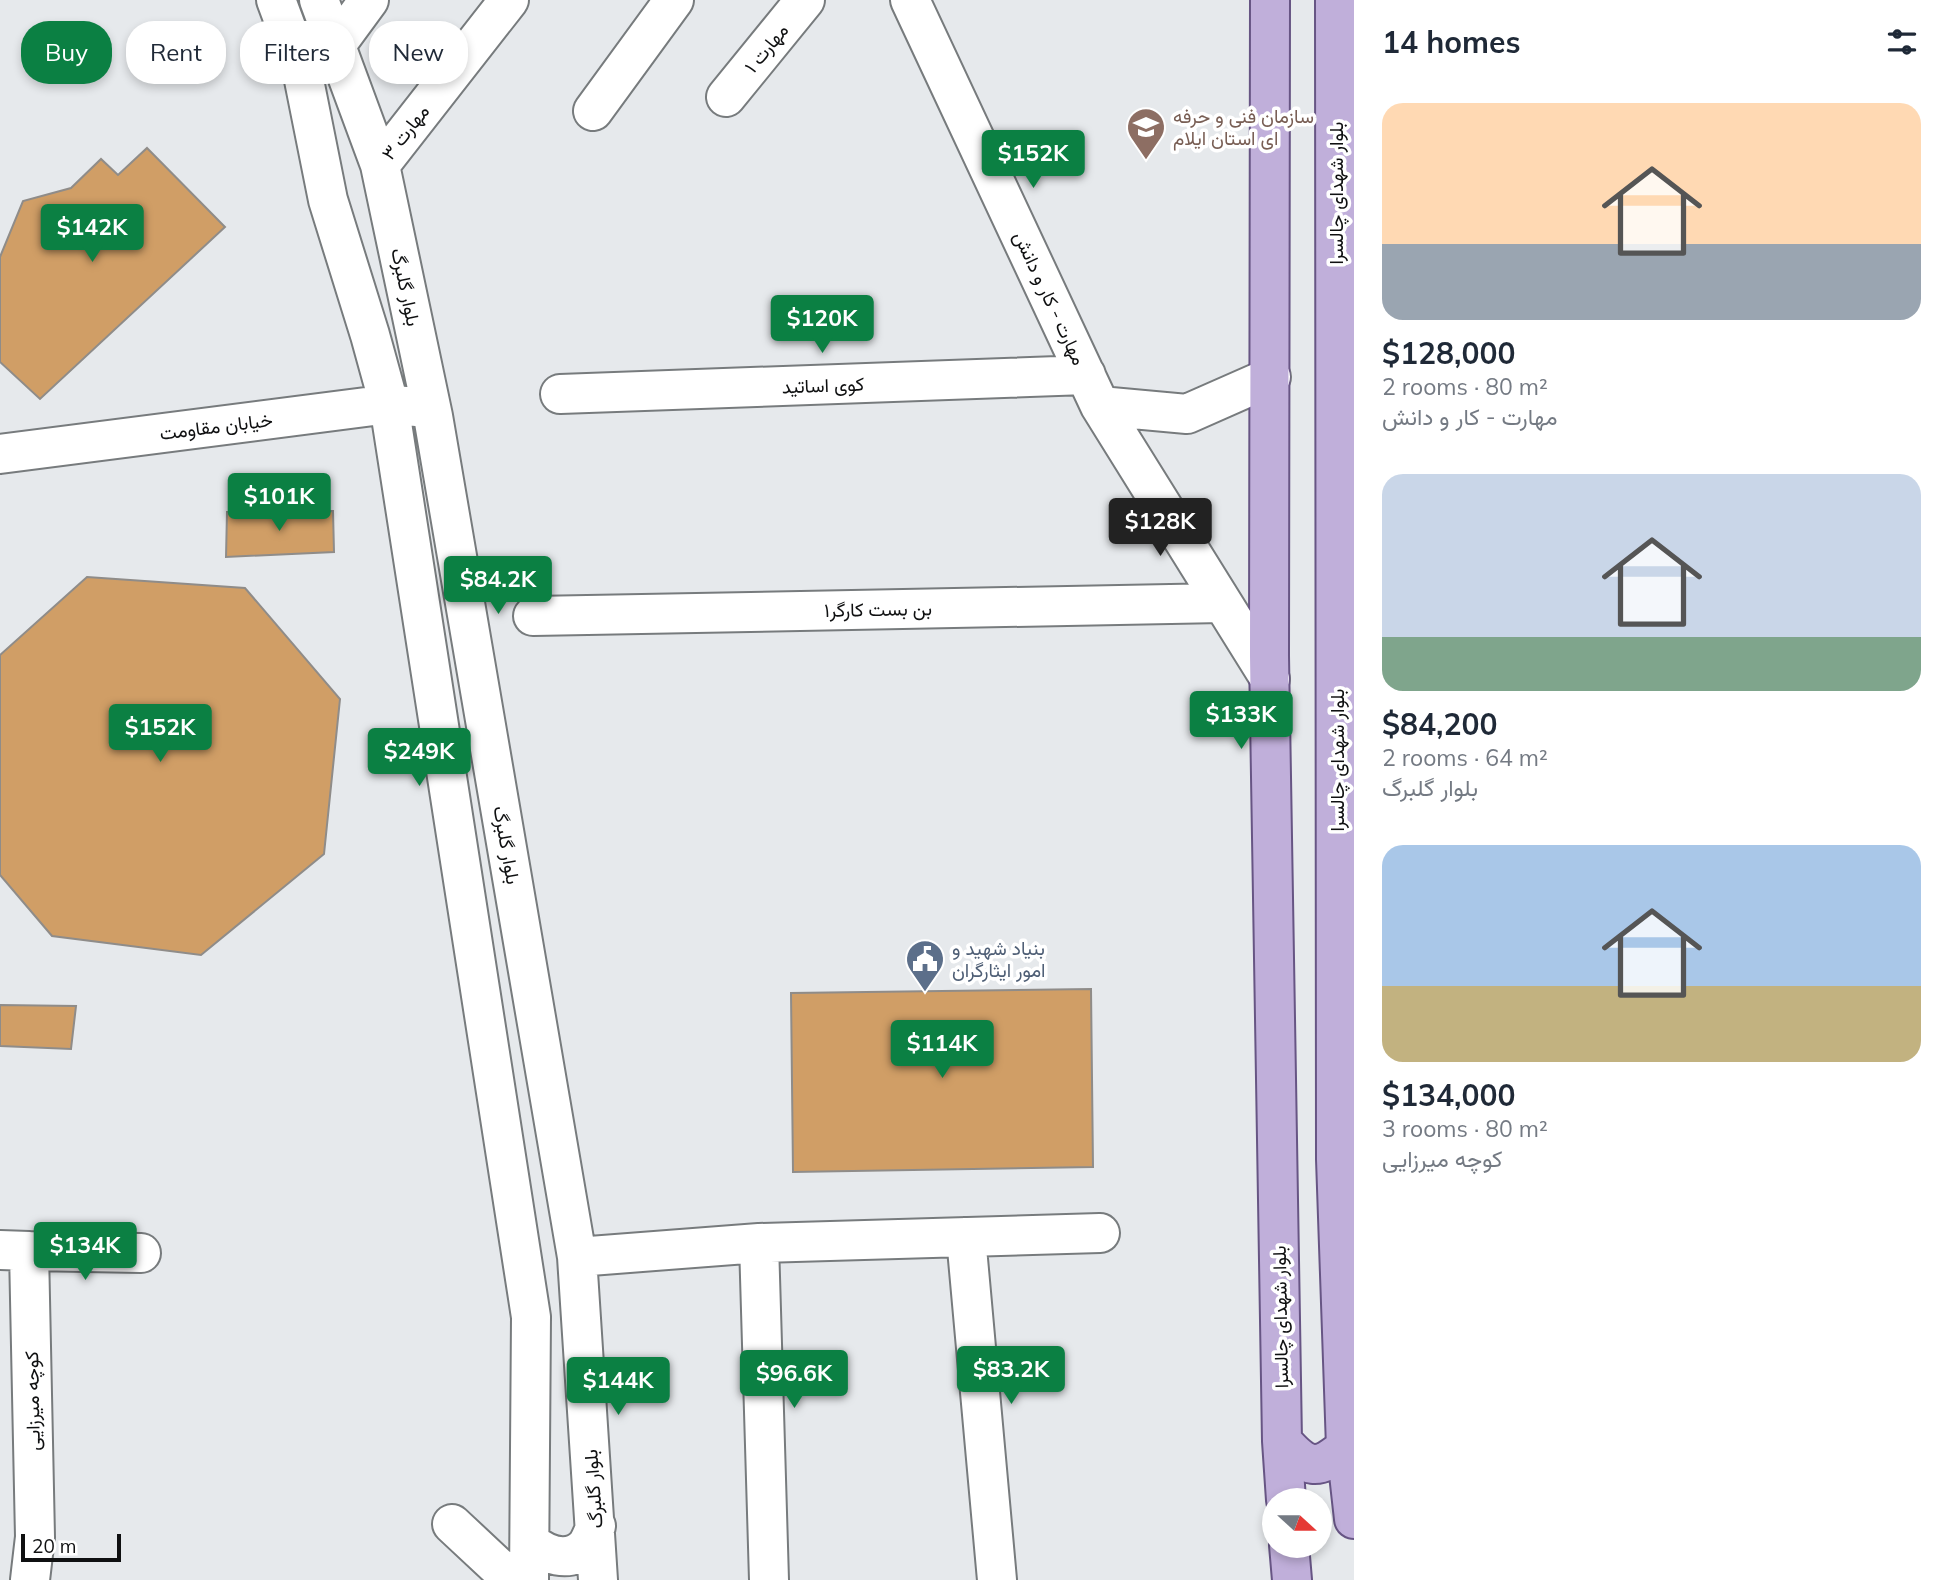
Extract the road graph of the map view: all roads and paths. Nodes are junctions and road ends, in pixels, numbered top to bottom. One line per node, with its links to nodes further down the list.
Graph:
1 (276, 0): 20 (street)
2 (319, 0): 10 (street, بلوار گلبرگ)
3 (369, 0): 11 (street)
4 (509, 0): 16 (street, مهارت ۳)
5 (674, 0): 15 (street)
6 (806, 0): 14 (street, مهارت ۱)
7 (910, 0): 18 (street, مهارت - کار و دانش)
8 (1270, 0): 17 (main road, بلوار شهدای چالسرا)
9 (1335, 0): 13 (main road, بلوار شهدای چالسرا)
10 (327, 21)
11 (354, 21)
12 (350, 84): 16 (street, بلوار گلبرگ)
13 (1345, 85): 26 (main road, بلوار شهدای چالسرا)
14 (726, 97)
15 (593, 111)
16 (380, 165): 21 (street, بلوار گلبرگ)
17 (1271, 377): 18 (street); 25 (main road, بلوار شهدای چالسرا)
18 (1093, 391): 19 (street, کوی اساتید); 23 (street, مهارت - کار و دانش)
19 (560, 394)
20 (388, 404): 21 (street, خیابان مقاومت); 22 (street, خیابان مقاومت); 40 (street)
21 (432, 409): 33 (street, بلوار گلبرگ)
22 (0, 454)
23 (1222, 603): 24 (street, بن بست کارگر۱); 25 (street, مهارت - کار و دانش)
24 (533, 616)
25 (1270, 679): 34 (main road, بلوار شهدای چالسرا)
26 (1345, 978): 27 (main road, بلوار شهدای چالسرا)
27 (1345, 1160): 35 (main road, بلوار شهدای چالسرا)
28 (1100, 1233): 29 (street)
29 (966, 1237): 30 (street); 47 (street)
30 (759, 1243): 33 (street); 46 (street)
31 (15, 1250): 32 (street); 42 (street, کوچه میرزایی)
32 (141, 1253)
33 (577, 1257): 39 (street, بلوار گلبرگ)
34 (1282, 1441): 35 (main road); 36 (main road, بلوار شهدای چالسرا)
35 (1346, 1447): 37 (main road, بلوار شهدای چالسرا)
36 (1285, 1488)
37 (1354, 1519)
38 (452, 1524): 43 (street)
39 (596, 1526): 40 (street); 45 (street, بلوار گلبرگ)
40 (530, 1542): 44 (street)
41 (1290, 1558): 48 (main road)
42 (30, 1580)
43 (512, 1580)
44 (529, 1580)
45 (598, 1580)
46 (769, 1580)
47 (997, 1580)
48 (1292, 1580)

